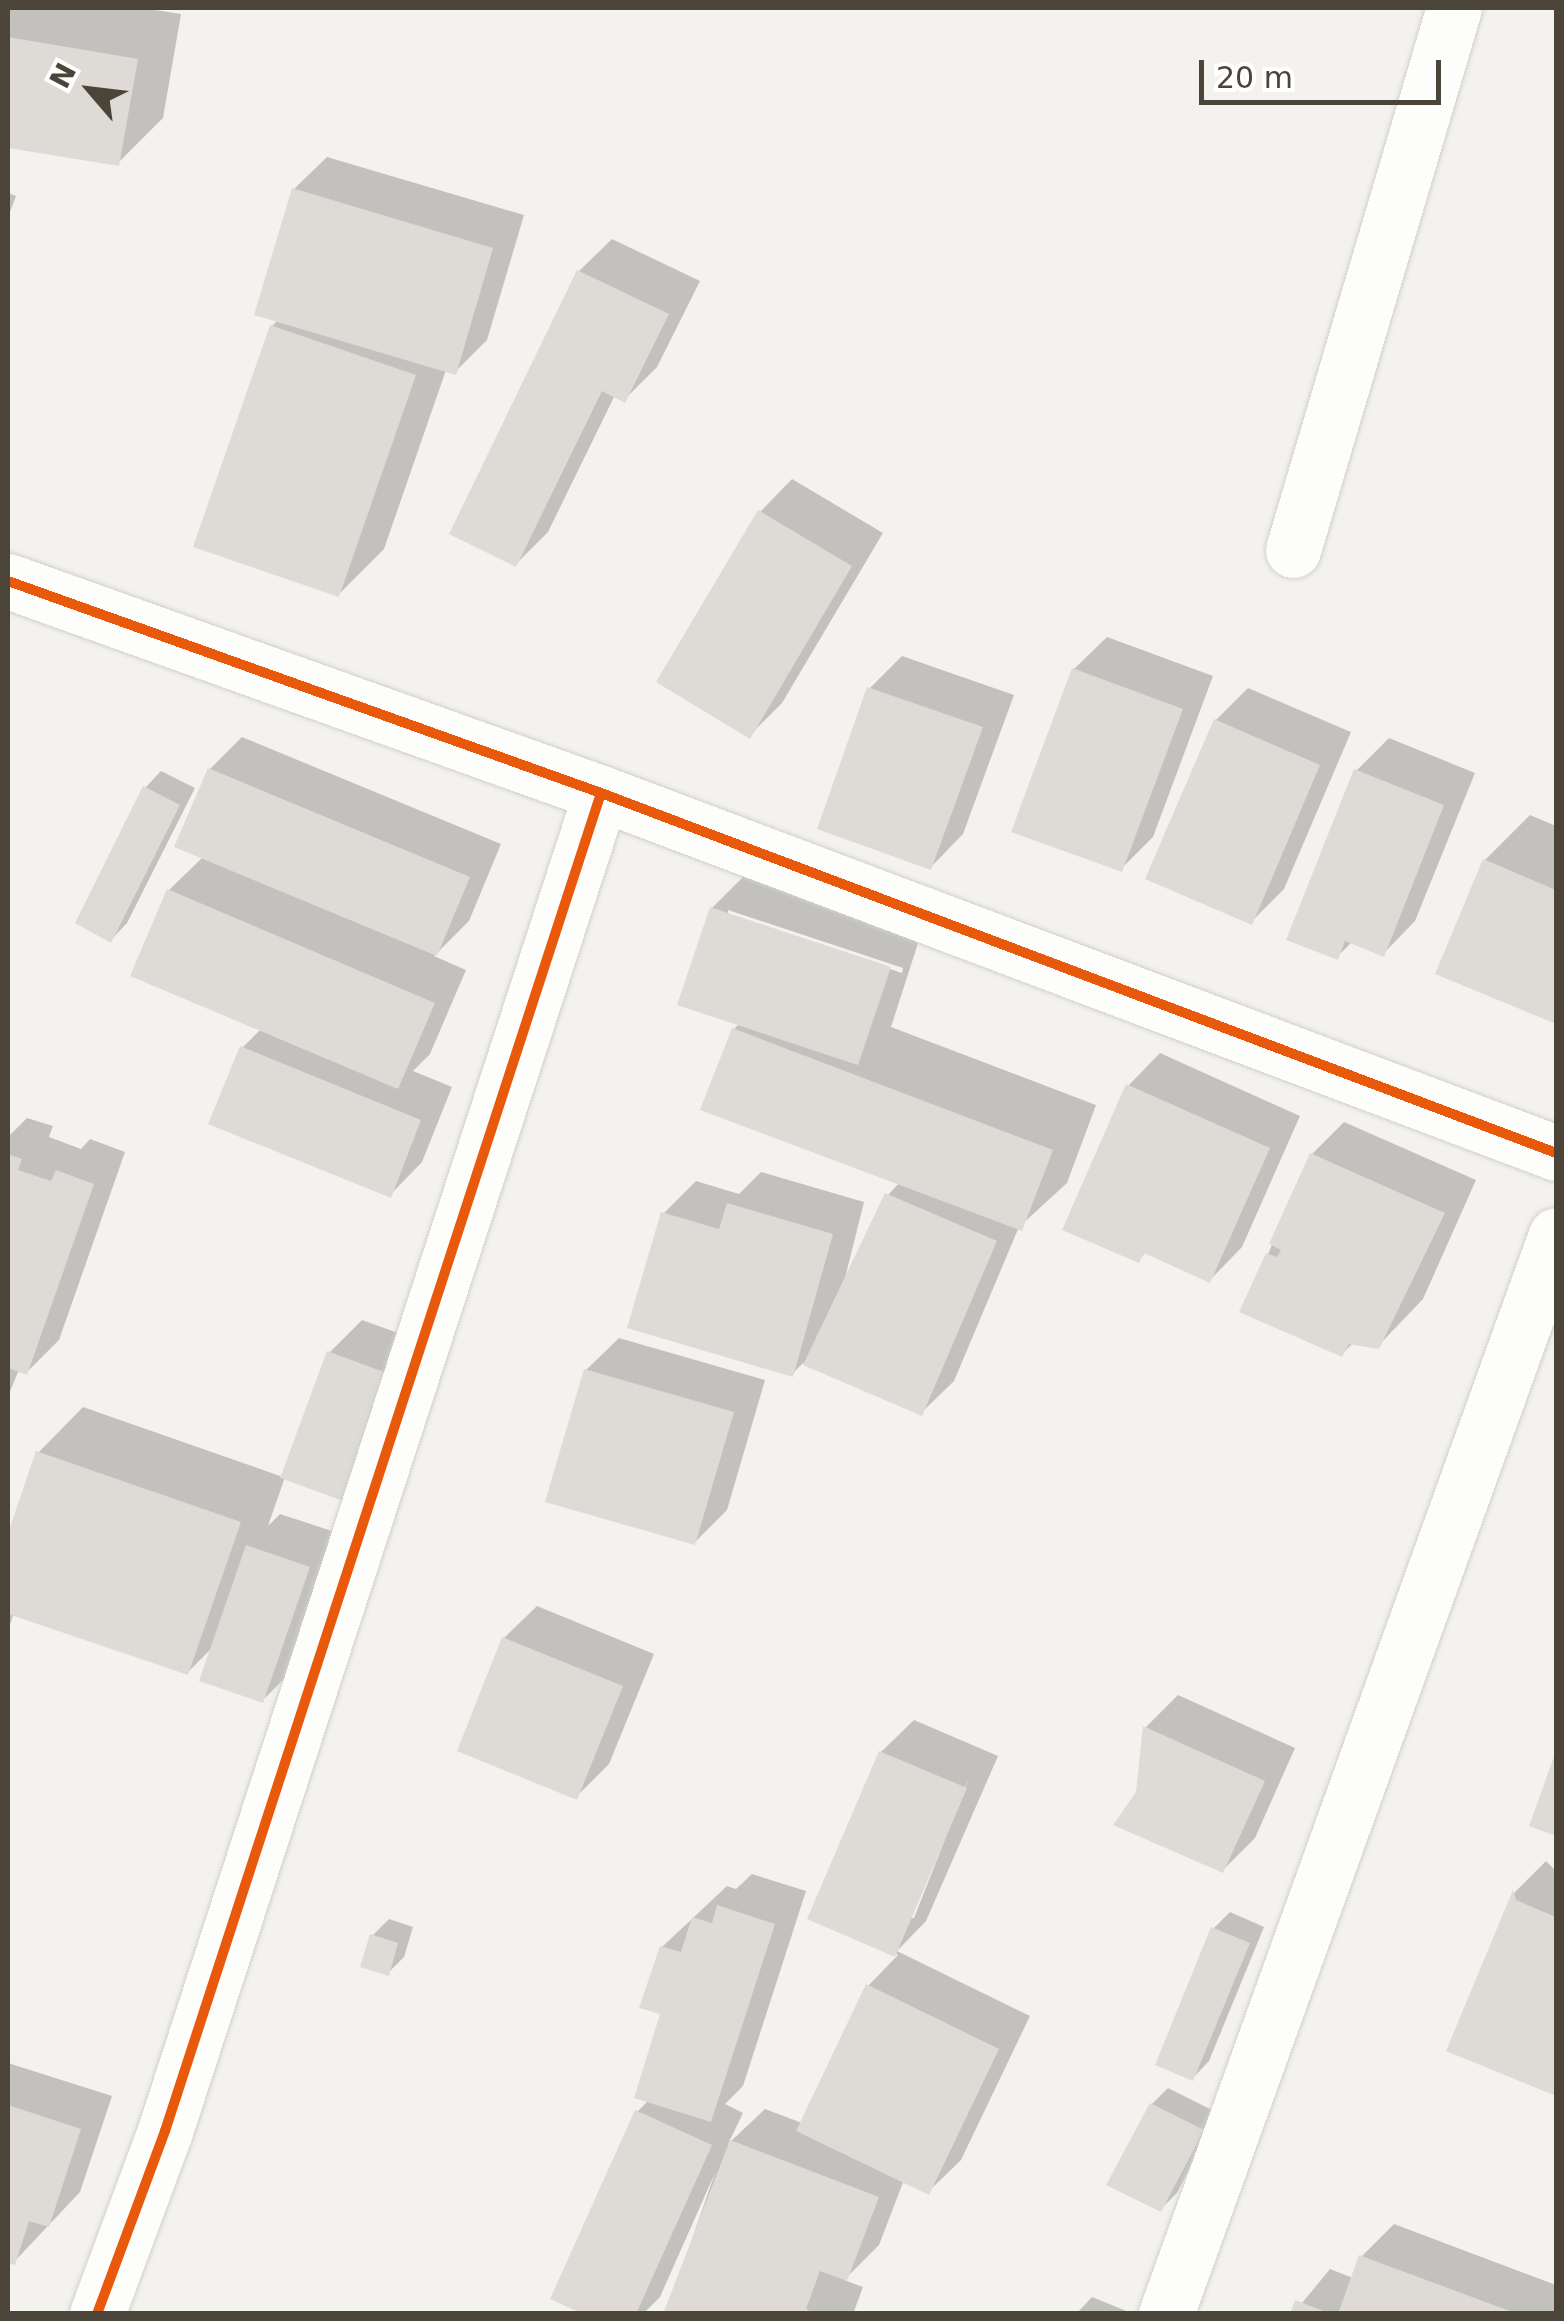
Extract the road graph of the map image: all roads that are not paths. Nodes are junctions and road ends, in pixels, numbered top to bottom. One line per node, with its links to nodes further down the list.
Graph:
1 (1454, 8): 2 (street)
2 (1293, 550)
3 (8, 581): 4 (street)
4 (601, 793): 5 (street); 7 (street)
5 (1556, 1153)
6 (1556, 1235): 8 (street)
7 (97, 2314)
8 (1166, 2314)

